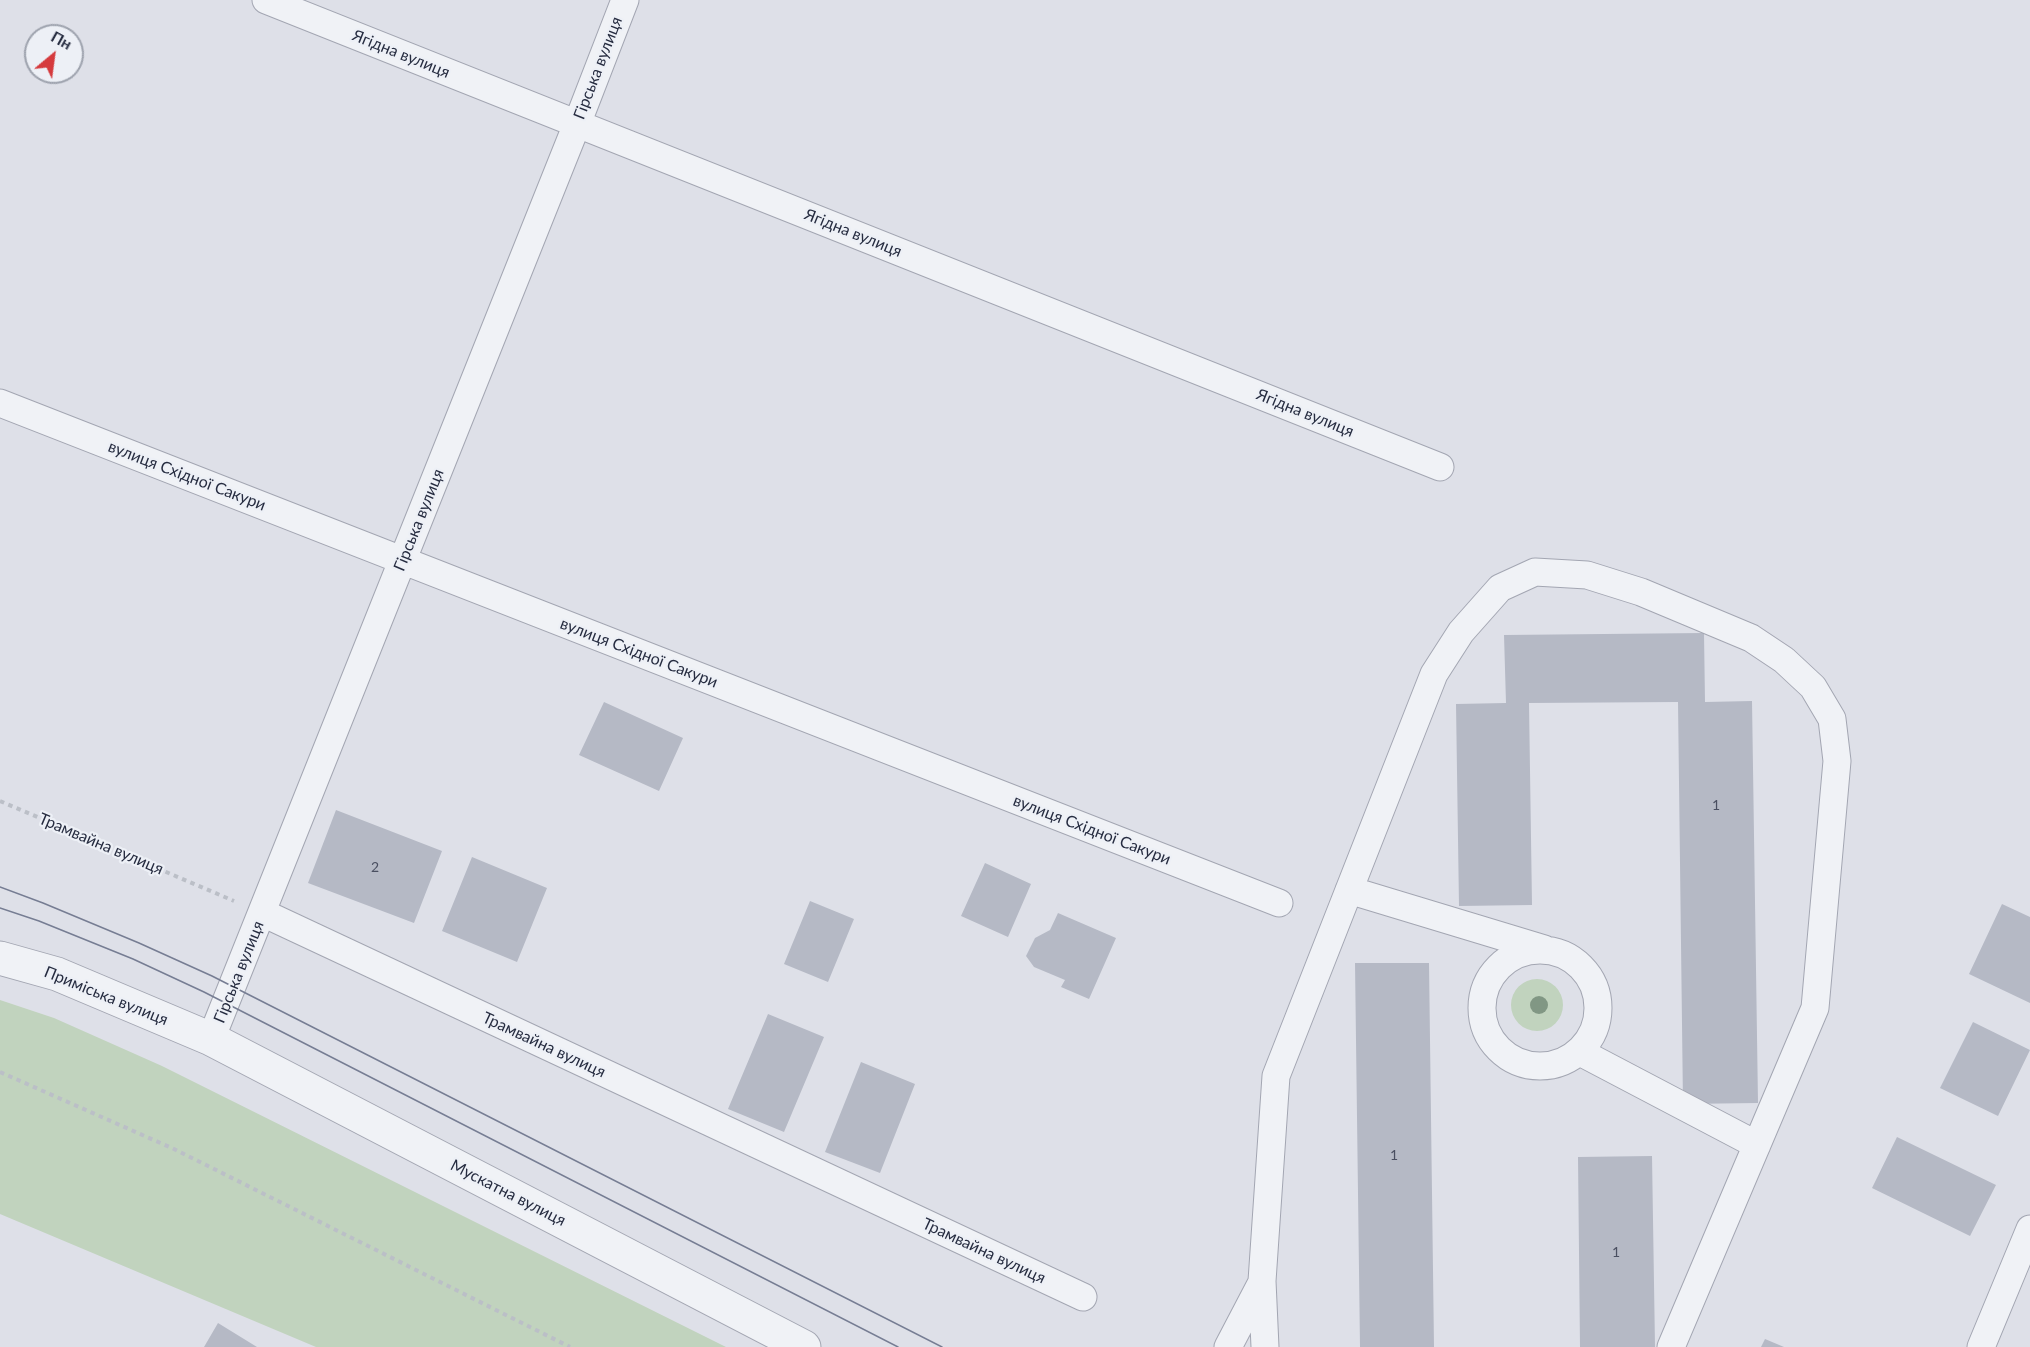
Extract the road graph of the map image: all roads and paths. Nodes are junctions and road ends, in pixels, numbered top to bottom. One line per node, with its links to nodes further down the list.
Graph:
1 (266, 0): 3 (street, Ягідна вулиця)
2 (625, 0): 3 (street, Гірська вулиця)
3 (577, 124): 5 (street, Ягідна вулиця); 6 (street, Гірська вулиця)
4 (0, 403): 6 (street, вулиця Східної Сакури)
5 (1440, 467)
6 (403, 560): 9 (street, вулиця Східної Сакури); 10 (street, Гірська вулиця)
7 (0, 801): 10 (path, Трамвайна вулиця)
8 (1349, 890): 11 (street); 16 (street); 18 (street)
9 (1279, 903)
10 (263, 913): 13 (street, Гірська вулиця); 19 (street, Трамвайна вулиця)
11 (1545, 950): 14 (street); 14 (street)
12 (0, 958): 13 (street, Приміська вулиця)
13 (211, 1040): 21 (street, Мускатна вулиця)
14 (1580, 1052): 16 (street)
15 (0, 1072): 20 (path)
16 (1757, 1144): 24 (street)
17 (2030, 1229): 25 (street)
18 (1263, 1281): 22 (street); 23 (street)
19 (1083, 1297)
20 (570, 1347)
21 (804, 1347)
22 (1228, 1347)
23 (1265, 1347)
24 (1671, 1347)
25 (1981, 1347)

